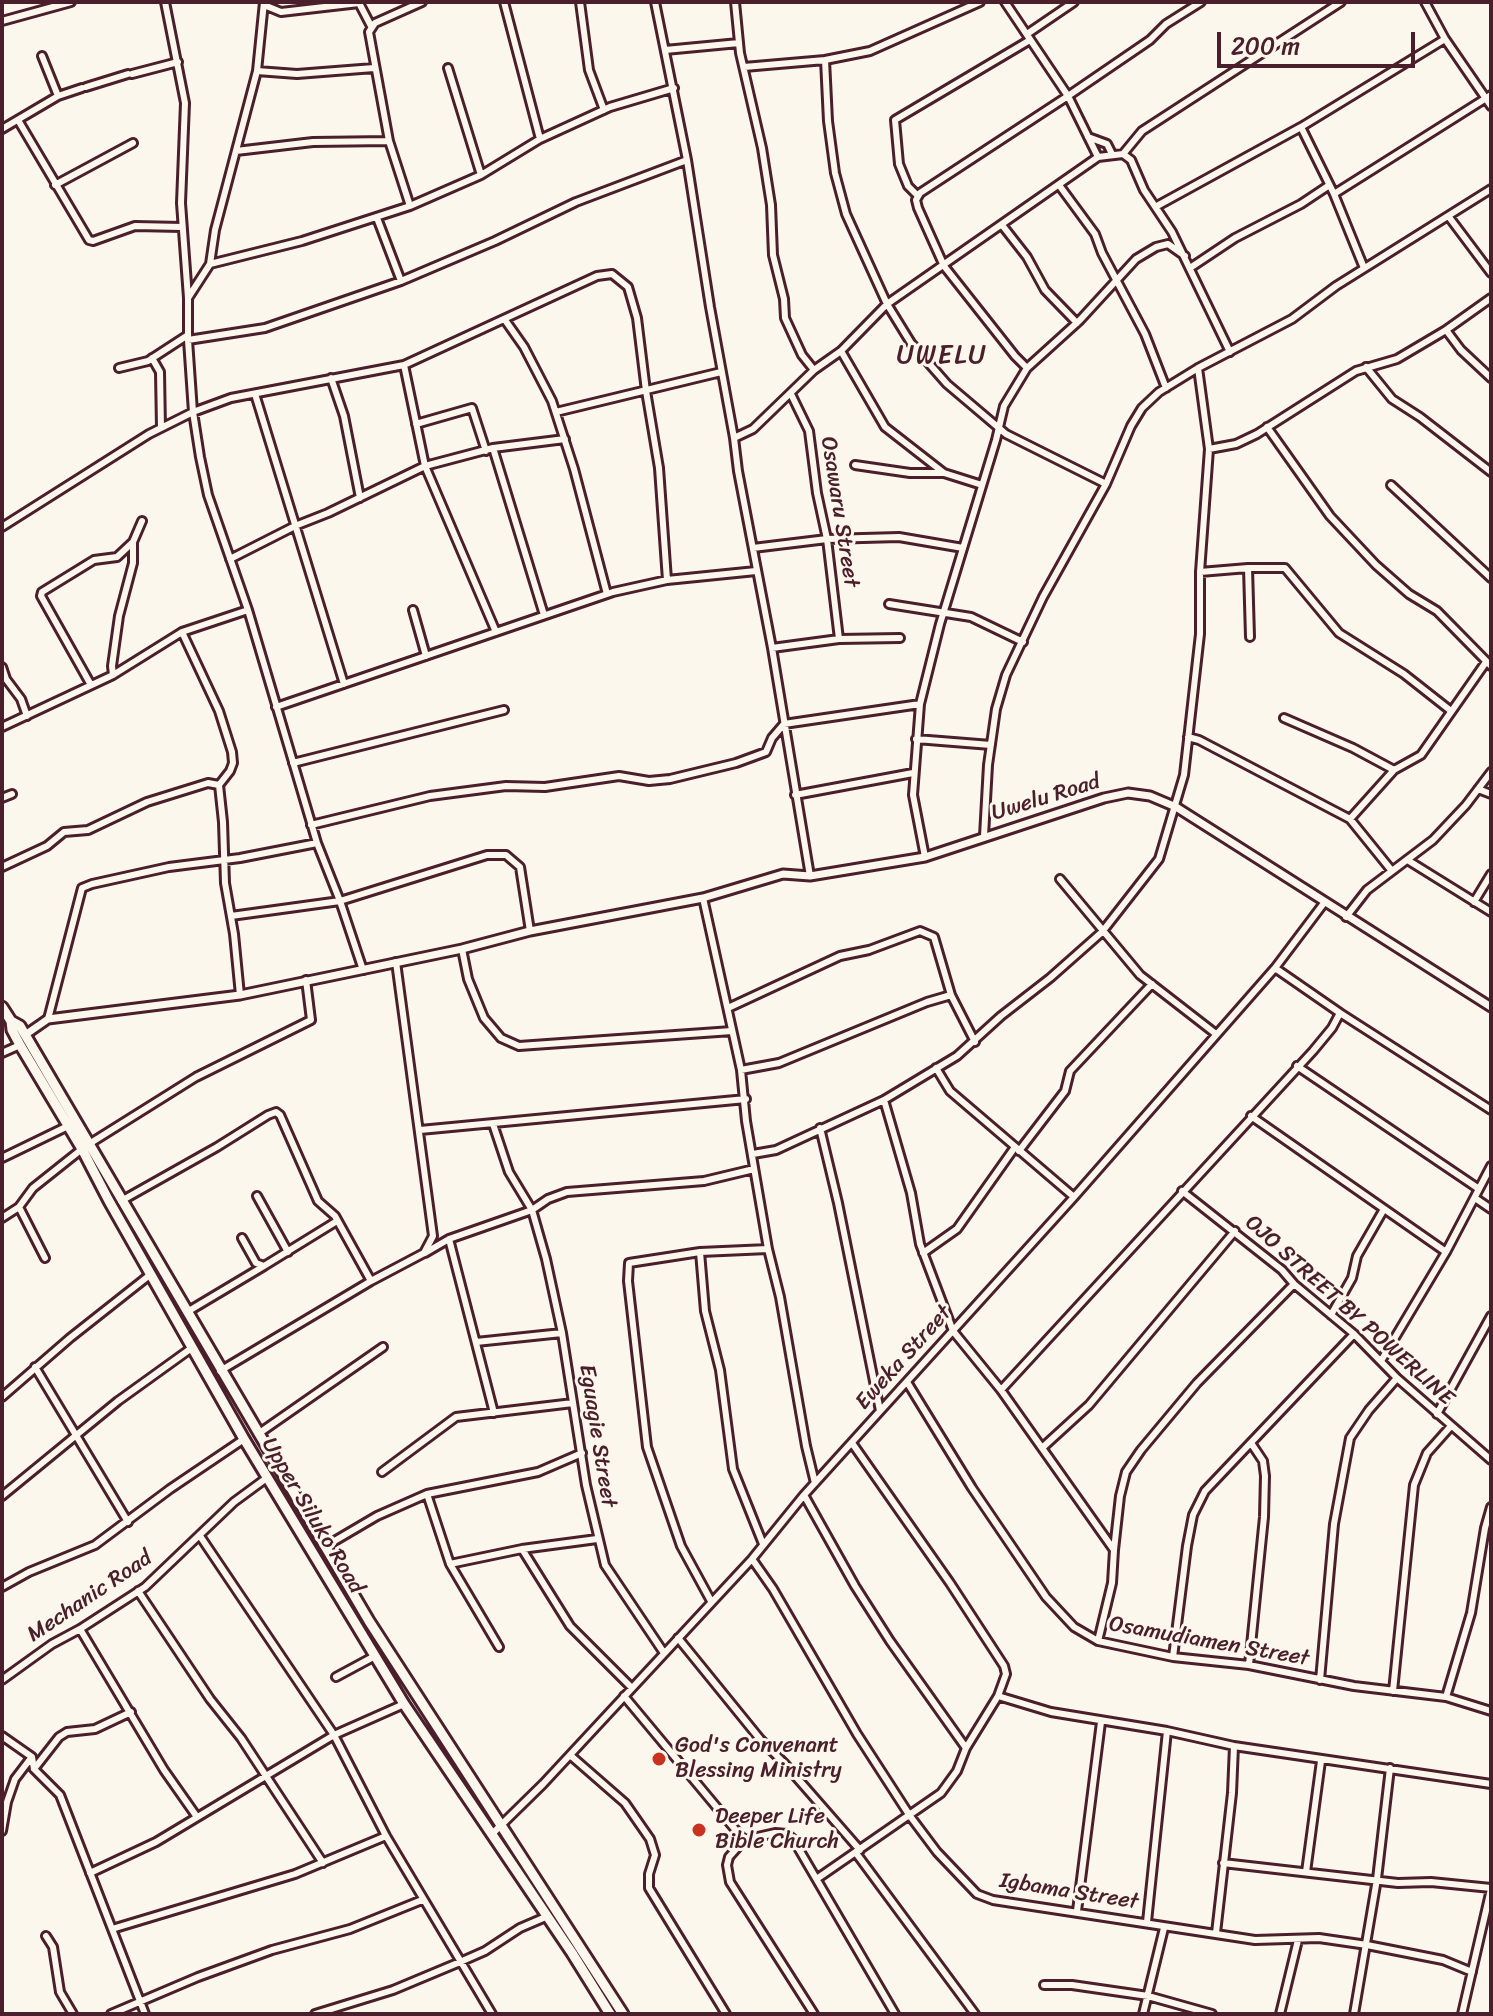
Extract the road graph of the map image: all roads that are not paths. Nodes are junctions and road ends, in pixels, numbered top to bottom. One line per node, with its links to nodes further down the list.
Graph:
1 (71, 2): 15 (street)
2 (165, 2): 23 (street)
3 (422, 2): 16 (street)
4 (504, 2): 38 (street)
5 (580, 2): 33 (street)
6 (655, 2): 20 (street)
7 (735, 2): 19 (street)
8 (980, 2): 22 (street)
9 (1005, 2): 17 (street)
10 (1074, 2): 17 (street)
11 (1201, 2): 30 (street)
12 (1341, 2): 43 (street)
13 (1425, 2): 18 (street)
14 (264, 3): 16 (street); 27 (street)
15 (2, 21)
16 (371, 26): 25 (street)
17 (1028, 37): 30 (street); 52 (street)
18 (1445, 39): 31 (street); 35 (street)
19 (739, 43): 20 (street); 24 (street)
20 (665, 50): 28 (street)
21 (42, 56): 29 (street)
22 (825, 60): 24 (street); 71 (street)
23 (178, 62): 29 (street); 58 (street)
24 (744, 67): 84 (street)
25 (374, 68): 27 (street); 39 (street)
26 (448, 68): 46 (street)
27 (257, 71): 41 (street)
28 (674, 88): 33 (street); 45 (street)
29 (58, 96): 34 (street)
30 (1068, 96): 37 (street); 52 (street)
31 (1488, 97): 32 (street); 51 (street)
32 (1491, 106)
33 (604, 110): 38 (street)
34 (18, 120): 36 (street); 47 (street)
35 (1301, 127): 49 (street); 54 (street)
36 (2, 129)
37 (1088, 137): 42 (street); 44 (street)
38 (540, 139): 46 (street)
39 (389, 141): 41 (street); 53 (street)
40 (133, 143): 47 (street)
41 (236, 151): 62 (street)
42 (1112, 154): 43 (street); 44 (street)
43 (1123, 154): 54 (street)
44 (1098, 157): 48 (street)
45 (687, 160): 68 (street); 85 (street)
46 (481, 175): 53 (street)
47 (55, 185): 58 (street)
48 (1059, 185): 57 (street); 67 (street)
49 (1328, 186): 51 (street); 64 (street)
50 (1491, 189): 55 (street)
51 (1334, 194): 65 (street)
52 (918, 196): 63 (street)
53 (410, 206): 56 (street)
54 (1157, 206): 59 (street)
55 (1449, 217): 65 (street); 66 (street)
56 (377, 218): 62 (street); 68 (street)
57 (1002, 225): 63 (street); 73 (street)
58 (182, 227): 69 (street)
59 (1172, 232): 60 (street); 61 (street)
60 (1168, 244): 61 (street); 67 (street)
61 (1185, 256): 64 (street)
62 (210, 264): 69 (street)
63 (944, 266): 71 (street); 82 (street)
64 (1190, 268): 77 (street)
65 (1364, 268): 77 (street)
66 (1491, 273)
67 (1116, 280): 73 (street); 88 (street)
68 (401, 281): 75 (street)
69 (188, 298): 75 (street)
70 (1491, 298): 74 (street)
71 (887, 304): 76 (street); 97 (street)
72 (505, 320): 79 (street); 89 (street); 93 (street)
73 (1077, 323): 82 (street)
74 (1446, 330): 80 (street); 87 (street)
75 (188, 337): 78 (street); 92 (street)
76 (841, 351): 84 (street); 105 (street)
77 (1230, 352): 83 (street)
78 (152, 358): 81 (street); 96 (street)
79 (404, 365): 86 (street); 94 (street)
80 (1366, 367): 95 (street); 104 (street)
81 (119, 368)
82 (1027, 368): 97 (street)
83 (1198, 368): 88 (street); 100 (street)
84 (814, 370): 91 (street)
85 (721, 372): 89 (street); 98 (street)
86 (331, 378): 90 (street); 109 (street)
87 (1491, 378)
88 (1166, 388): 106 (street)
89 (646, 391): 93 (street); 122 (street)
90 (255, 394): 92 (street); 111 (street)
91 (791, 394): 98 (street); 113 (street, Osawaru Street)
92 (193, 412): 96 (street); 117 (street)
93 (556, 412): 99 (street)
94 (416, 424): 101 (street); 103 (street)
95 (1267, 427): 100 (street); 137 (street)
96 (161, 428): 112 (street)
97 (997, 428): 106 (street); 107 (street)
98 (734, 438): 115 (street)
99 (565, 439): 101 (street); 123 (street)
100 (1209, 449): 120 (street)
101 (489, 450): 103 (street); 128 (street)
102 (855, 465): 105 (street)
103 (425, 466): 109 (street); 130 (street)
104 (1491, 472)
105 (944, 473): 107 (street)
106 (1106, 484): 134 (street)
107 (982, 485): 116 (street)
108 (1391, 485): 121 (street)
109 (360, 498): 111 (street)
110 (142, 521): 114 (street)
111 (295, 526): 117 (street); 140 (street)
112 (2, 527)
113 (827, 539): 115 (street); 116 (street); 133 (street, Osawaru Street)
114 (133, 542): 139 (street); 141 (street)
115 (753, 548): 119 (street)
116 (963, 548): 127 (street)
117 (230, 559): 125 (street)
118 (1248, 568): 120 (street); 131 (street); 145 (street)
119 (756, 571): 122 (street); 135 (street)
120 (1200, 572): 150 (street)
121 (1491, 578)
122 (667, 580): 123 (street)
123 (607, 594): 128 (street)
124 (889, 604): 127 (street)
125 (248, 610): 129 (street); 143 (street)
126 (413, 610): 136 (street)
127 (944, 611): 134 (street); 142 (street)
128 (544, 615): 130 (street)
129 (182, 632): 139 (street); 157 (street)
130 (496, 632): 136 (street)
131 (1250, 637)
132 (900, 638): 133 (street)
133 (839, 639): 135 (street)
134 (1023, 642): 152 (street)
135 (772, 648): 148 (street)
136 (426, 656): 140 (street)
137 (1488, 664): 145 (street)
138 (2, 667): 146 (street)
139 (113, 675): 141 (street)
140 (344, 684): 143 (street)
141 (91, 685): 146 (street)
142 (920, 704): 148 (street); 151 (street)
143 (276, 707): 153 (street)
144 (504, 710): 153 (street)
145 (1451, 711): 154 (street)
146 (27, 716): 149 (street)
147 (1284, 718): 154 (street)
148 (784, 724): 161 (street); 165 (street)
149 (2, 727)
150 (1188, 737): 163 (street); 164 (street)
151 (916, 739): 152 (street); 156 (street)
152 (991, 745): 166 (street)
153 (293, 763): 165 (street)
154 (1394, 770): 164 (street)
155 (1491, 772): 158 (street)
156 (913, 773): 161 (street); 168 (street)
157 (219, 785): 169 (street); 171 (street)
158 (1478, 789): 160 (street); 170 (street)
159 (12, 794): 162 (street)
160 (1491, 794)
161 (795, 795): 174 (street)
162 (2, 798)
163 (1176, 807): 166 (street, Uwelu Road); 179 (street, Uwelu Road); 184 (street)
164 (1350, 819): 172 (street)
165 (311, 825): 167 (street)
166 (984, 836): 168 (street, Uwelu Road)
167 (317, 843): 169 (street); 177 (street)
168 (925, 857): 174 (street, Uwelu Road)
169 (224, 860): 181 (street); 197 (street)
170 (1409, 861): 172 (street); 178 (street)
171 (2, 867)
172 (1392, 871): 182 (street)
173 (1491, 874): 178 (street)
174 (810, 876): 176 (street, Uwelu Road)
175 (1060, 879): 184 (street)
176 (703, 898): 183 (street, Uwelu Road); 195 (street)
177 (340, 901): 181 (street); 183 (street); 188 (street)
178 (1474, 902): 180 (street)
179 (1324, 903): 182 (street, Uwelu Road); 187 (street, Eweka Street)
180 (1491, 912)
181 (231, 916): 191 (street)
182 (1346, 917): 194 (street, Uwelu Road)
183 (530, 931): 185 (street, Uwelu Road)
184 (1102, 932): 190 (street); 202 (street)
185 (462, 949): 186 (street, Uwelu Road); 199 (street)
186 (396, 962): 188 (street, Uwelu Road); 215 (street)
187 (1275, 968): 196 (street); 200 (street, Eweka Street)
188 (363, 970): 189 (street, Uwelu Road)
189 (306, 980): 191 (street, Uwelu Road); 216 (street)
190 (1152, 984): 200 (street); 217 (street)
191 (240, 995): 197 (street, Uwelu Road)
192 (951, 995): 195 (street); 202 (street); 207 (street)
193 (2, 1007): 198 (main road, Upper Siluko Road)
194 (1491, 1007)
195 (728, 1008): 199 (street)
196 (1340, 1013): 205 (street); 210 (street)
197 (48, 1019): 201 (street)
198 (11, 1021): 201 (main road, Upper Siluko Road); 203 (main road, Upper Siluko Road)
199 (732, 1031): 207 (street)
200 (1216, 1034): 225 (street, Eweka Street)
201 (25, 1035): 216 (main road, Upper Siluko Road)
202 (975, 1042): 206 (street)
203 (20, 1045): 204 (street); 213 (main road, Upper Siluko Road)
204 (2, 1053)
205 (1297, 1066): 211 (street); 222 (street)
206 (936, 1068): 209 (street); 217 (street)
207 (741, 1070): 208 (street)
208 (746, 1099): 212 (street); 218 (street)
209 (884, 1100): 214 (street); 242 (street)
210 (1491, 1110)
211 (1251, 1116): 223 (street); 229 (street)
212 (493, 1124): 215 (street); 231 (street, Eguagie Street)
213 (68, 1126): 216 (main road, Upper Siluko Road); 219 (street)
214 (820, 1128): 218 (street); 265 (street)
215 (420, 1130): 241 (street)
216 (86, 1146): 227 (main road, Upper Siluko Road); 228 (street); 245 (main road, Upper Siluko Road)
217 (1017, 1149): 225 (street); 242 (street)
218 (753, 1154): 221 (street)
219 (2, 1158)
220 (1491, 1166): 222 (street)
221 (754, 1169): 231 (street); 237 (street)
222 (1479, 1189): 226 (street)
223 (1182, 1191): 234 (street, OJO STREET BY POWERLINE); 262 (street)
224 (257, 1196): 238 (street)
225 (1074, 1197): 251 (street, Eweka Street)
226 (1475, 1198): 230 (street); 240 (street)
227 (121, 1201): 233 (street); 248 (main road, Upper Siluko Road)
228 (19, 1207): 232 (street); 243 (street)
229 (1384, 1209): 240 (street); 249 (street)
230 (1491, 1209)
231 (532, 1210): 236 (street); 252 (street, Eguagie Street)
232 (2, 1218)
233 (337, 1221): 238 (street); 246 (street)
234 (1235, 1231): 247 (street, OJO STREET BY POWERLINE); 274 (street)
235 (242, 1238): 244 (street)
236 (449, 1239): 241 (street); 254 (street)
237 (768, 1249): 239 (street); 279 (street)
238 (288, 1252): 244 (street)
239 (700, 1252): 287 (street); 295 (street)
240 (1446, 1252): 257 (street)
241 (424, 1253): 246 (street)
242 (923, 1253): 251 (street)
243 (45, 1258)
244 (264, 1266): 248 (street)
245 (151, 1274): 255 (main road, Upper Siluko Road); 258 (street)
246 (371, 1281): 259 (street)
247 (1294, 1284): 249 (street, OJO STREET BY POWERLINE); 290 (street)
248 (187, 1312): 259 (main road, Upper Siluko Road)
249 (1331, 1315): 253 (street, OJO STREET BY POWERLINE)
250 (1491, 1316): 267 (street)
251 (953, 1331): 261 (street, Eweka Street); 262 (street)
252 (562, 1333): 254 (street); 264 (street, Eguagie Street)
253 (1354, 1334): 257 (street, OJO STREET BY POWERLINE); 273 (street)
254 (476, 1342): 266 (street)
255 (193, 1347): 270 (street); 271 (main road, Upper Siluko Road)
256 (383, 1347): 269 (street)
257 (1381, 1361): 260 (street, OJO STREET BY POWERLINE)
258 (35, 1367): 263 (street); 270 (street)
259 (220, 1371): 269 (main road, Upper Siluko Road)
260 (1397, 1378): 267 (street, OJO STREET BY POWERLINE); 306 (street)
261 (907, 1382): 265 (street, Eweka Street); 298 (street, Osamudiamen Street)
262 (1001, 1390): 274 (street)
263 (2, 1397)
264 (573, 1403): 266 (street); 275 (street, Eguagie Street)
265 (880, 1411): 272 (street, Eweka Street)
266 (494, 1413): 277 (street)
267 (1437, 1414): 268 (street, OJO STREET BY POWERLINE)
268 (1451, 1426): 276 (street, OJO STREET BY POWERLINE); 308 (street)
269 (258, 1434): 288 (main road, Upper Siluko Road)
270 (76, 1435): 282 (street); 284 (street)
271 (244, 1439): 278 (main road, Upper Siluko Road); 284 (street)
272 (852, 1443): 279 (street, Eweka Street); 310 (street)
273 (1251, 1443): 302 (street); 303 (street)
274 (1042, 1448): 290 (street)
275 (582, 1453): 280 (street); 286 (street, Eguagie Street)
276 (1491, 1460)
277 (382, 1472)
278 (268, 1477): 285 (street, Mechanic Road); 301 (main road, Upper Siluko Road)
279 (816, 1483): 281 (street, Eweka Street)
280 (427, 1494): 288 (street); 292 (street)
281 (804, 1495): 287 (street, Eweka Street); 320 (street)
282 (2, 1496)
283 (1491, 1507): 311 (street)
284 (128, 1522): 293 (street)
285 (200, 1536): 294 (street, Mechanic Road); 317 (street)
286 (597, 1539): 289 (street); 300 (street, Eguagie Street)
287 (763, 1544): 291 (street, Eweka Street)
288 (326, 1546): 331 (main road, Upper Siluko Road)
289 (522, 1549): 292 (street); 307 (street)
290 (1114, 1550): 298 (street)
291 (752, 1559): 295 (street, Eweka Street); 328 (street, Igbama Street)
292 (450, 1564): 299 (street)
293 (2, 1587)
294 (138, 1591): 296 (street, Mechanic Road); 326 (street)
295 (711, 1601): 297 (street, Eweka Street)
296 (80, 1629): 305 (street, Mechanic Road); 314 (street)
297 (678, 1638): 300 (street, Eweka Street); 335 (street)
298 (1098, 1641): 302 (street, Osamudiamen Street)
299 (499, 1647)
300 (664, 1653): 307 (street, Eweka Street)
301 (375, 1656): 304 (street); 312 (main road, Upper Siluko Road)
302 (1173, 1657): 303 (street, Osamudiamen Street)
303 (1249, 1665): 306 (street, Osamudiamen Street)
304 (336, 1677)
305 (2, 1680)
306 (1320, 1680): 308 (street, Osamudiamen Street)
307 (632, 1688): 309 (street, Eweka Street)
308 (1393, 1691): 311 (street, Osamudiamen Street)
309 (624, 1696): 321 (street, Eweka Street); 334 (street)
310 (998, 1696): 315 (street); 320 (street)
311 (1446, 1697): 313 (street, Osamudiamen Street)
312 (404, 1704): 317 (street); 332 (main road, Upper Siluko Road)
313 (1491, 1711)
314 (131, 1712): 325 (street); 329 (street)
315 (1101, 1722): 316 (street); 344 (street)
316 (1167, 1731): 319 (street); 346 (street)
317 (334, 1735): 326 (street); 333 (street)
318 (2, 1736): 322 (street)
319 (1234, 1746): 323 (street); 337 (street)
320 (966, 1748): 328 (street)
321 (570, 1755): 331 (street, Eweka Street); 365 (street)
322 (32, 1757): 325 (street); 330 (street)
323 (1321, 1761): 324 (street); 338 (street)
324 (1390, 1768): 327 (street); 341 (street)
325 (34, 1769): 339 (street)
326 (267, 1776): 329 (street); 336 (street)
327 (1491, 1784)
328 (910, 1816): 335 (street); 344 (street, Igbama Street)
329 (197, 1817): 339 (street)
330 (3, 1826)
331 (500, 1828): 332 (street); 364 (main road, Upper Siluko Road)
332 (491, 1835): 345 (main road, Upper Siluko Road)
333 (386, 1836): 336 (street); 343 (street)
334 (744, 1840): 340 (street); 366 (street)
335 (858, 1852): 340 (street); 368 (street)
336 (323, 1863): 348 (street)
337 (1223, 1863): 338 (street); 349 (street)
338 (1306, 1872): 341 (street)
339 (90, 1873): 348 (street)
340 (818, 1878): 367 (street)
341 (1377, 1879): 342 (street); 352 (street)
342 (1491, 1888): 354 (street)
343 (422, 1900): 353 (street); 357 (street)
344 (1077, 1911): 346 (street, Igbama Street)
345 (548, 1916): 353 (street); 363 (main road, Upper Siluko Road)
346 (1147, 1922): 347 (street, Igbama Street)
347 (1164, 1928): 349 (street, Igbama Street); 356 (street)
348 (112, 1929): 357 (street)
349 (1216, 1933): 351 (street, Igbama Street)
350 (46, 1936): 358 (street)
351 (1298, 1940): 352 (street, Igbama Street); 371 (street)
352 (1367, 1945): 354 (street, Igbama Street); 372 (street)
353 (460, 1962): 361 (street); 362 (street)
354 (1472, 1972): 373 (street)
355 (1044, 1985): 356 (street)
356 (1148, 1996): 369 (street); 370 (street)
357 (141, 2000): 359 (street); 360 (street)
358 (73, 2014)
359 (111, 2014)
360 (145, 2014)
361 (315, 2014)
362 (492, 2014)
363 (610, 2014)
364 (623, 2014)
365 (726, 2014)
366 (814, 2014)
367 (895, 2014)
368 (975, 2014)
369 (1143, 2014)
370 (1212, 2014)
371 (1280, 2014)
372 (1354, 2014)
373 (1462, 2014)

